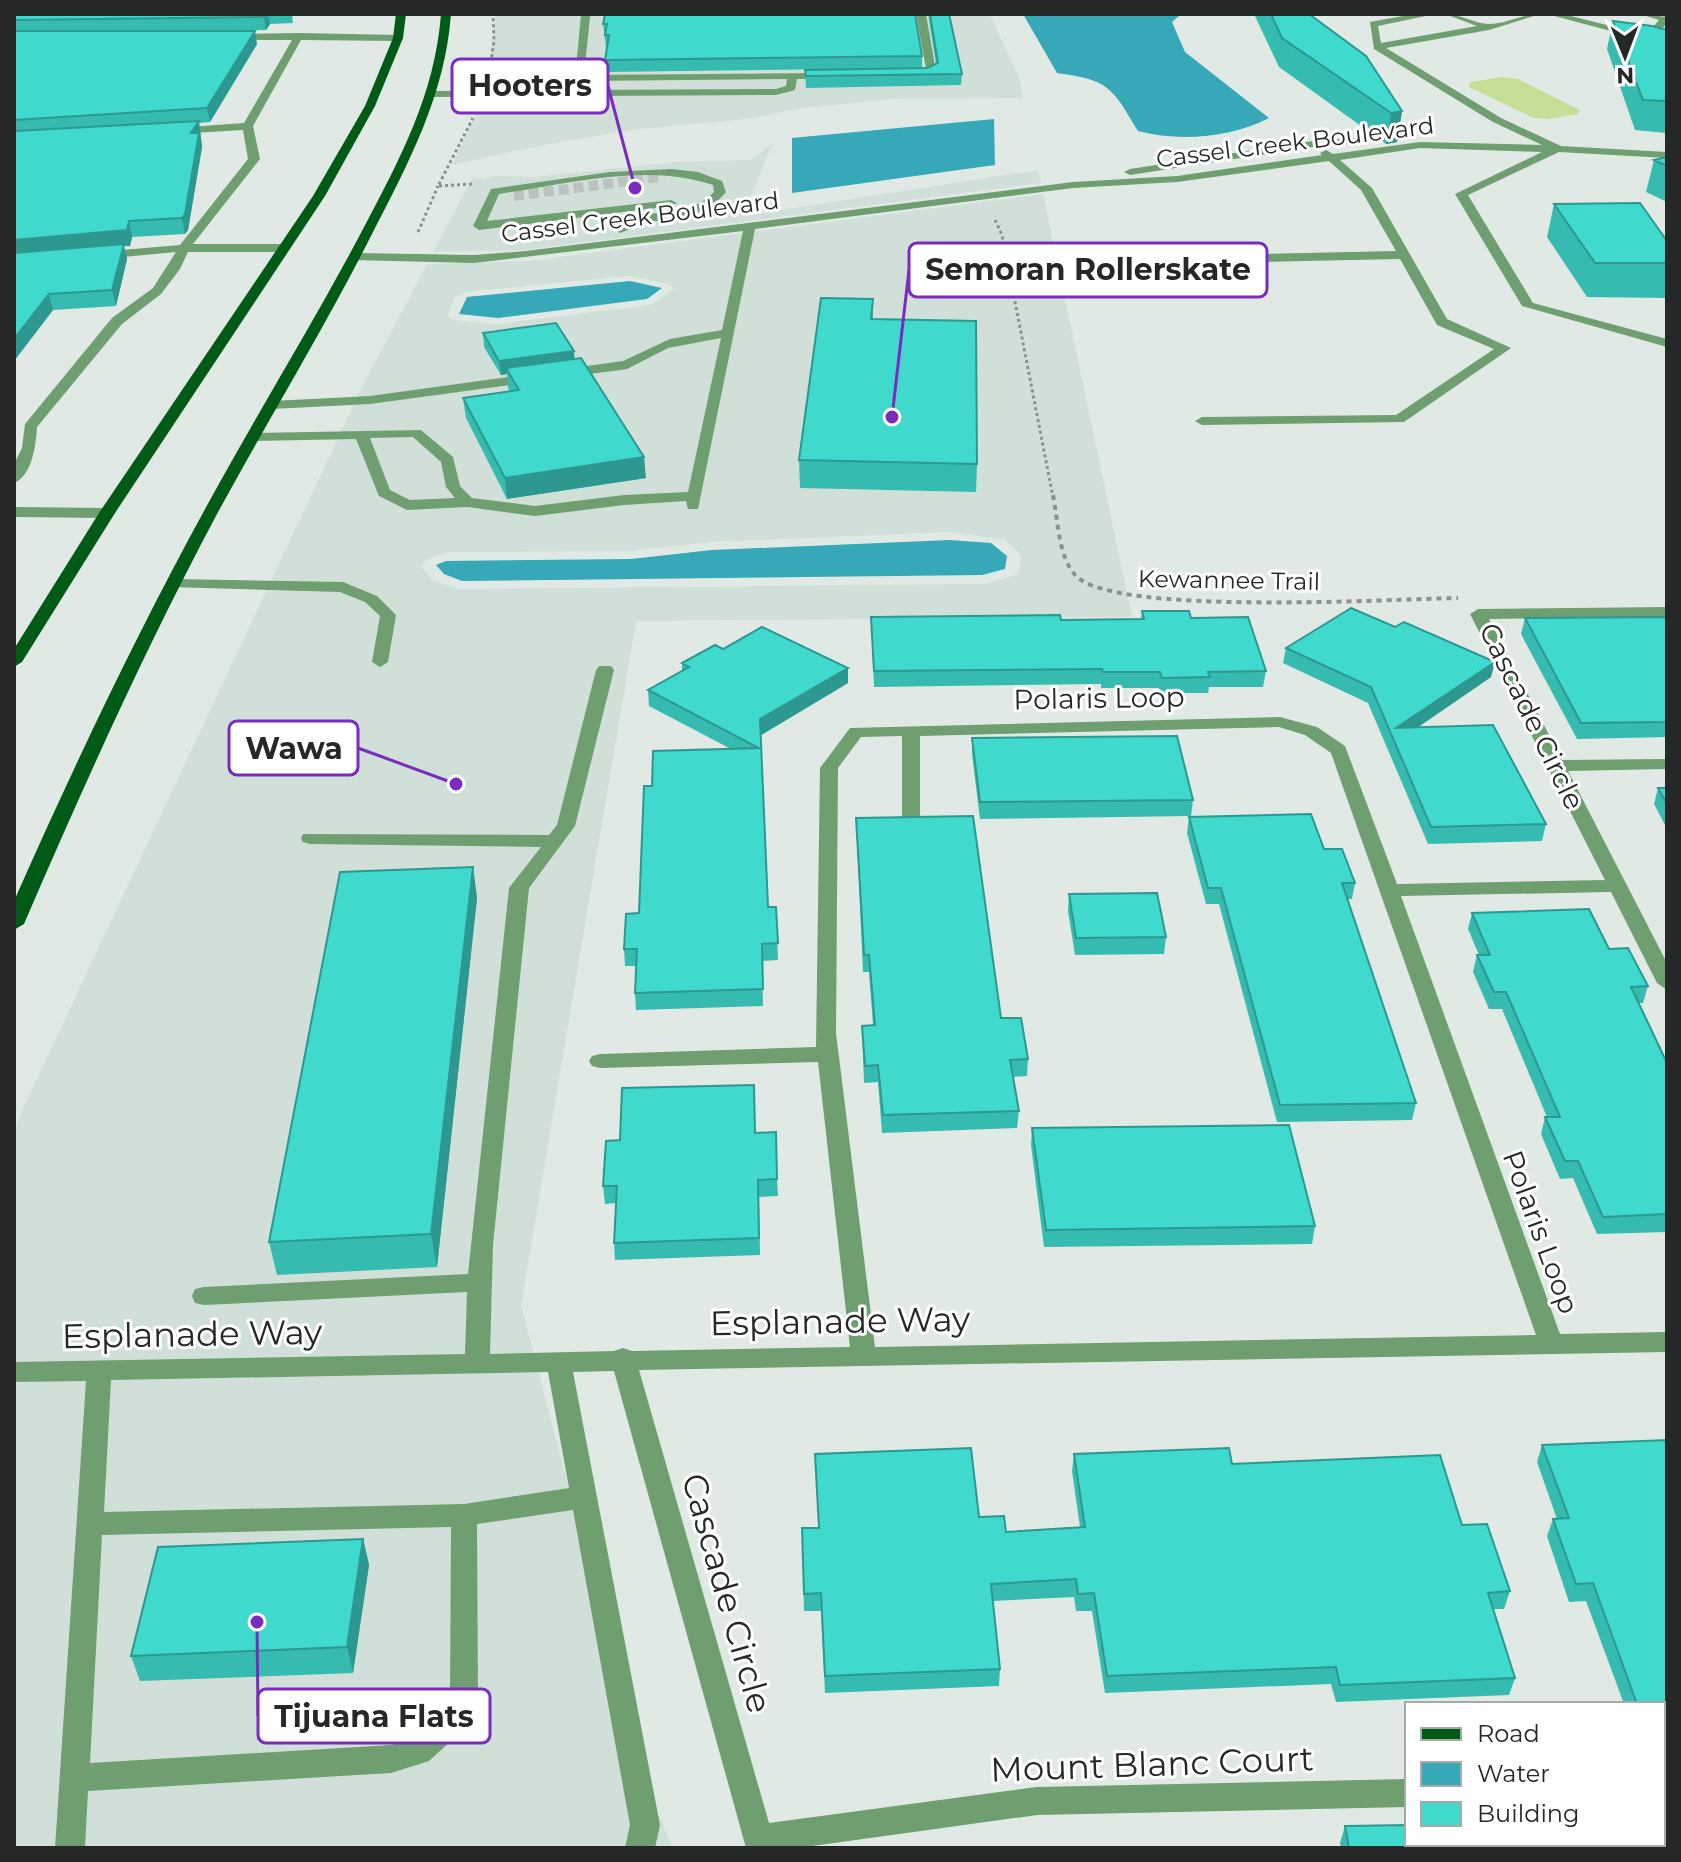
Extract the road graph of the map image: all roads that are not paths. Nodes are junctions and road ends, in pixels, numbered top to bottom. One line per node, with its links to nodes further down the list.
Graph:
1 (401, 14): 13 (main road)
2 (446, 14): 22 (main road)
3 (588, 14): 20 (street)
4 (921, 14): 18 (street)
5 (1430, 14): 16 (street)
6 (1450, 14): 10 (street)
7 (1535, 14): 10 (street)
8 (1552, 14): 14 (street)
9 (1645, 14): 14 (street)
10 (1489, 27): 16 (street)
11 (299, 36): 12 (street); 13 (street); 23 (street)
12 (220, 37)
13 (398, 38): 40 (main road)
14 (1649, 38): 15 (street)
15 (1667, 43)
16 (1377, 47): 26 (street)
17 (852, 75): 19 (street)
18 (897, 75)
19 (792, 76): 20 (street); 21 (street)
20 (579, 78): 21 (street)
21 (578, 93): 22 (street)
22 (433, 94): 43 (main road)
23 (248, 126): 24 (street); 39 (street)
24 (170, 131)
25 (1313, 144): 26 (street, Cassel Creek Boulevard); 28 (street); 30 (street, Cassel Creek Boulevard)
26 (1559, 149): 27 (street); 28 (street, Cassel Creek Boulevard); 46 (street)
27 (1667, 155)
28 (1332, 157): 30 (street, Cassel Creek Boulevard); 41 (street)
29 (660, 177): 33 (street)
30 (1073, 185): 36 (street, Cassel Creek Boulevard)
31 (514, 196): 32 (street)
32 (491, 197): 33 (street); 35 (street)
33 (713, 201): 37 (street)
34 (671, 203): 35 (street)
35 (597, 212): 37 (street)
36 (750, 226): 38 (street, Cassel Creek Boulevard); 45 (street)
37 (620, 229): 38 (street)
38 (630, 242): 43 (street, Cassel Creek Boulevard)
39 (184, 248): 40 (street); 42 (street); 51 (street)
40 (285, 248): 54 (main road)
41 (1404, 255): 44 (street); 48 (street)
42 (91, 256)
43 (355, 257): 47 (main road)
44 (1167, 260)
45 (727, 333): 47 (street); 52 (street)
46 (1667, 343)
47 (272, 405): 50 (main road)
48 (1202, 421)
49 (362, 436): 50 (street); 52 (street); 52 (street)
50 (254, 437): 55 (main road)
51 (14, 479)
52 (467, 502)
53 (14, 512): 54 (street)
54 (107, 513): 57 (main road)
55 (175, 584): 58 (street); 68 (main road)
56 (1667, 612): 62 (street, Cascade Circle)
57 (14, 662)
58 (380, 662)
59 (605, 670): 65 (street)
60 (911, 731): 63 (street); 67 (street, Polaris Loop); 70 (street, Polaris Loop)
61 (1667, 764): 62 (street)
62 (1556, 766): 66 (street, Cascade Circle)
63 (911, 817)
64 (310, 838): 65 (street)
65 (555, 841): 72 (street)
66 (1617, 886): 67 (street); 69 (street, Cascade Circle)
67 (1389, 890): 75 (street, Polaris Loop)
68 (14, 924)
69 (1667, 983)
70 (827, 1054): 71 (street); 76 (street, Polaris Loop)
71 (600, 1061)
72 (480, 1282): 73 (street); 79 (street)
73 (204, 1296)
74 (1667, 1342): 75 (street, Esplanade Way)
75 (1552, 1345): 76 (street, Esplanade Way)
76 (863, 1354): 77 (street, Esplanade Way)
77 (623, 1358): 78 (street, Esplanade Way); 87 (street, Cascade Circle)
78 (558, 1360): 79 (street, Esplanade Way); 82 (street)
79 (477, 1362): 80 (street, Esplanade Way)
80 (99, 1370): 81 (street, Esplanade Way); 84 (street)
81 (14, 1372)
82 (584, 1497): 83 (street); 89 (street)
83 (464, 1515): 84 (street); 85 (street)
84 (89, 1524): 85 (street)
85 (74, 1778): 88 (street)
86 (1405, 1793): 87 (street, Mount Blanc Court)
87 (759, 1844)
88 (70, 1848)
89 (640, 1848)

